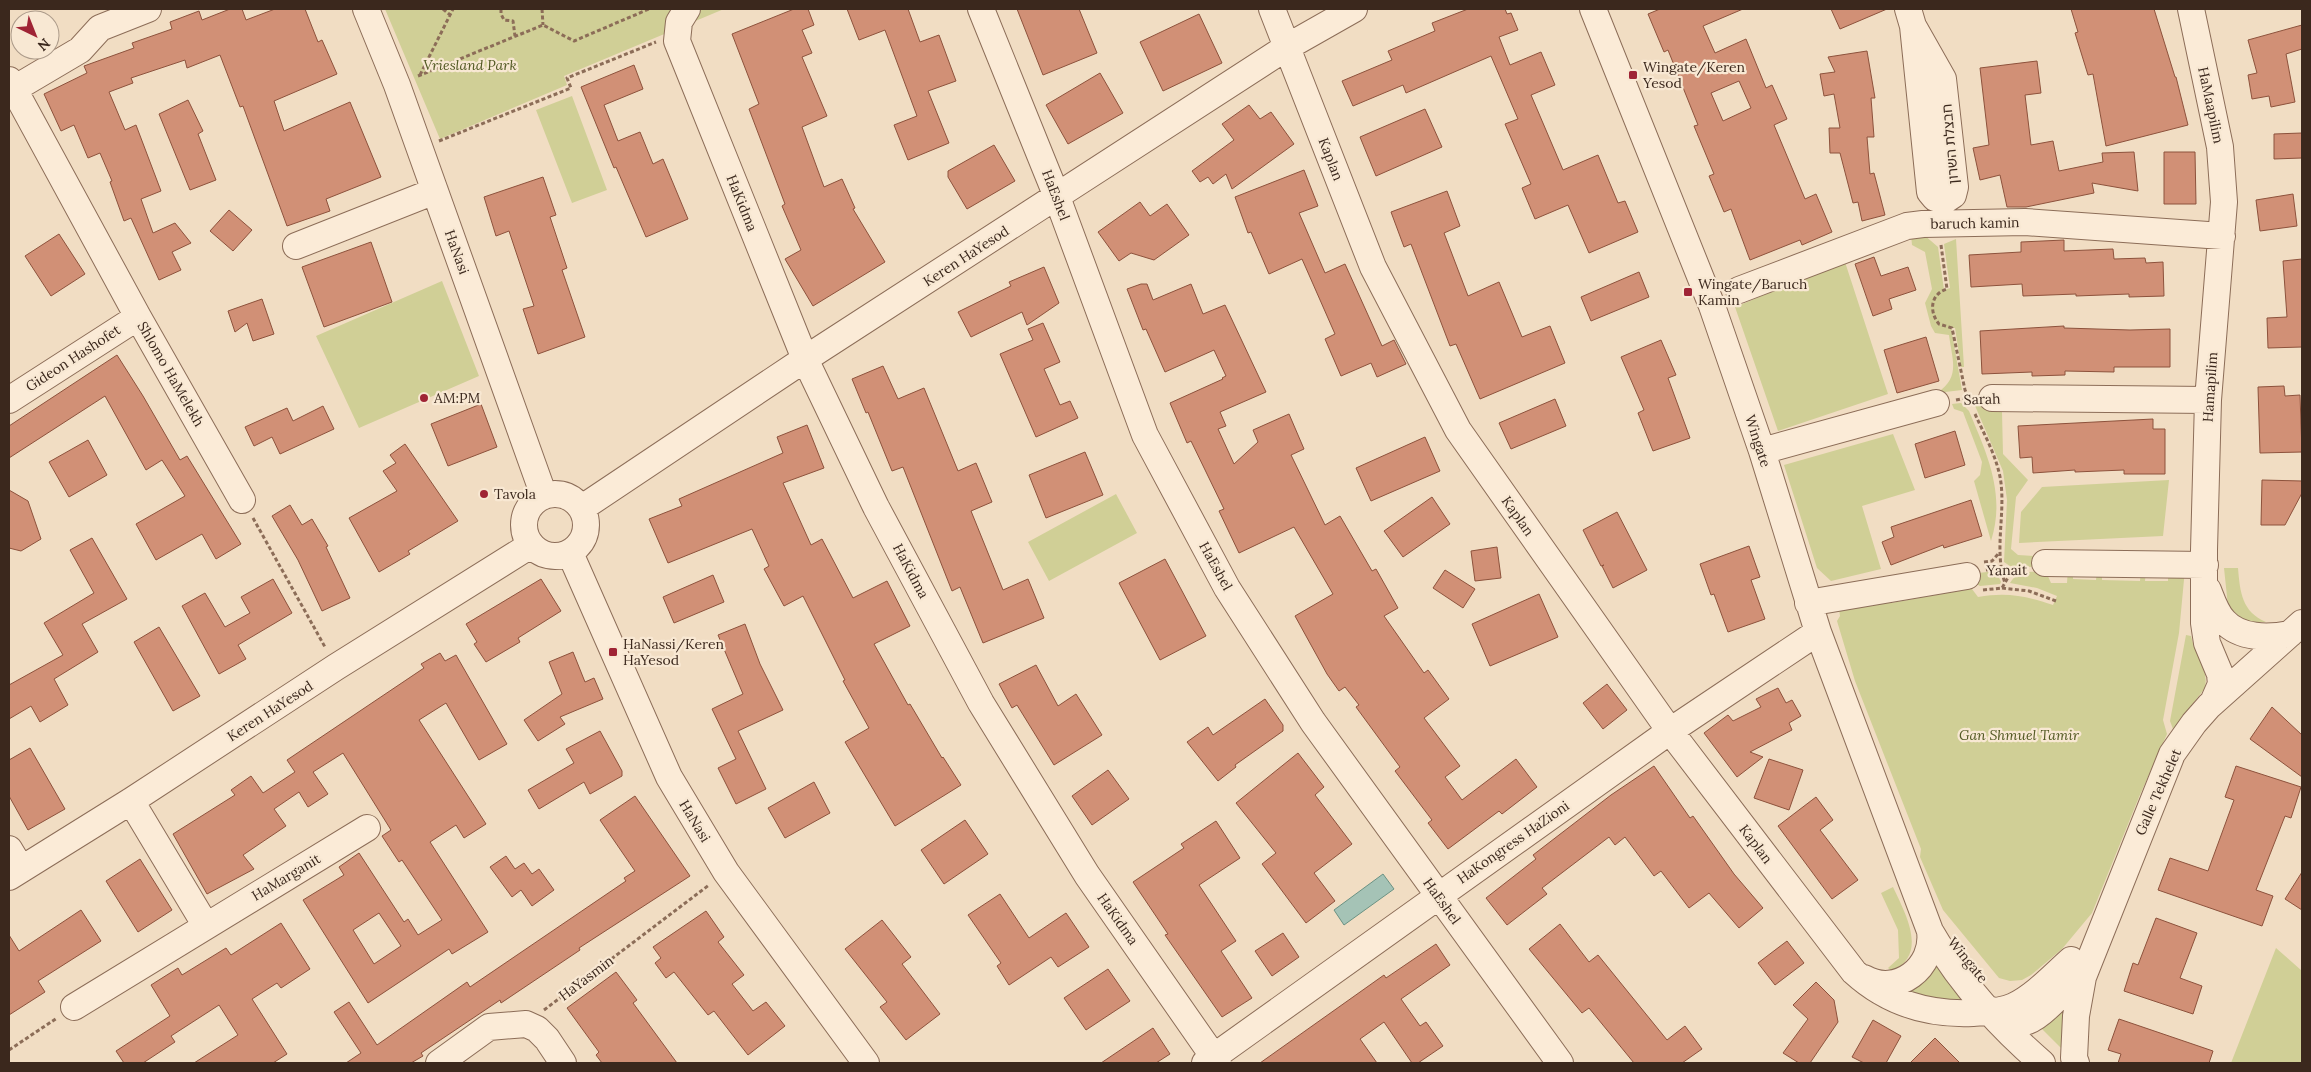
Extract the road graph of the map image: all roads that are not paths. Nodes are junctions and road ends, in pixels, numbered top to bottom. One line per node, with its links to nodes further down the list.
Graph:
1 (148, 9): 13 (street)
2 (366, 9): 14 (street, HaNasi)
3 (687, 9): 21 (street, HaKidma)
4 (981, 9): 15 (street, HaEshel)
5 (1272, 9): 12 (street, Kaplan)
6 (1354, 9): 12 (street, Keren HaYesod)
7 (1584, 9): 11 (street, Wingate)
8 (1593, 9): 11 (street, Wingate)
9 (2191, 9): 16 (street, HaMaapilim)
10 (1910, 17): 10 (street, חבצלת השרון)
11 (1604, 38): 26 (street, Wingate)
12 (1288, 47): 15 (street, Keren HaYesod); 39 (street, Kaplan)
13 (14, 98): 20 (street, Shlomo HaMelekh)
14 (435, 192): 18 (street); 27 (street, HaNasi)
15 (1058, 197): 21 (street, Keren HaYesod); 44 (street, HaEshel)
16 (2224, 202): 17 (street, Hamapilim)
17 (2222, 236): 19 (street, baruch kamin); 24 (street, Hamapilim)
18 (296, 246)
19 (1739, 290)
20 (138, 317): 23 (street, Gideon Hashofet); 28 (street, Shlomo HaMelekh)
21 (804, 359): 29 (street, Keren HaYesod); 51 (street, HaKidma)
22 (1992, 398): 24 (street, Sarah)
23 (9, 400)
24 (2208, 400): 33 (street, Hamapilim)
25 (1936, 403): 26 (street)
26 (1762, 451): 35 (street, Wingate)
27 (544, 496): 29 (street); 30 (street)
28 (242, 500)
29 (582, 508): 31 (street)
30 (531, 546): 31 (street); 40 (street, Keren HaYesod)
31 (570, 553): 54 (street, HaNasi)
32 (2045, 563): 33 (street, Yanait)
33 (2206, 575): 36 (street, Hamapilim); 38 (street, Hamapilim)
34 (1967, 576): 35 (street, Yanait)
35 (1808, 603): 37 (street, Wingate)
36 (2296, 628): 38 (street, Galle Tekhelet)
37 (1818, 632): 39 (street, HaKongress HaZioni); 42 (street, Wingate)
38 (2221, 694): 47 (street, Galle Tekhelet)
39 (1670, 731): 44 (street, HaKongress HaZioni); 48 (street, Kaplan)
40 (131, 801): 43 (street, Keren HaYesod); 45 (street)
41 (367, 828): 45 (street, HaMarganit)
42 (1898, 849): 46 (street, Wingate); 50 (street, Wingate)
43 (13, 865)
44 (1438, 895): 51 (street, HaKongress HaZioni); 55 (street, HaEshel)
45 (206, 926): 49 (street, HaMarganit)
46 (1930, 931): 48 (street, Kaplan); 50 (street, Wingate)
47 (2081, 957): 50 (street); 50 (street, Galle Tekhelet); 58 (street, Galle Tekhelet)
48 (1854, 972): 50 (street, Kaplan)
49 (74, 1007)
50 (1997, 1009): 56 (street); 57 (street)
51 (1212, 1061)
52 (438, 1063): 53 (street)
53 (563, 1063)
54 (866, 1063)
55 (1560, 1063)
56 (2042, 1063)
57 (2057, 1063)
58 (2076, 1063)

